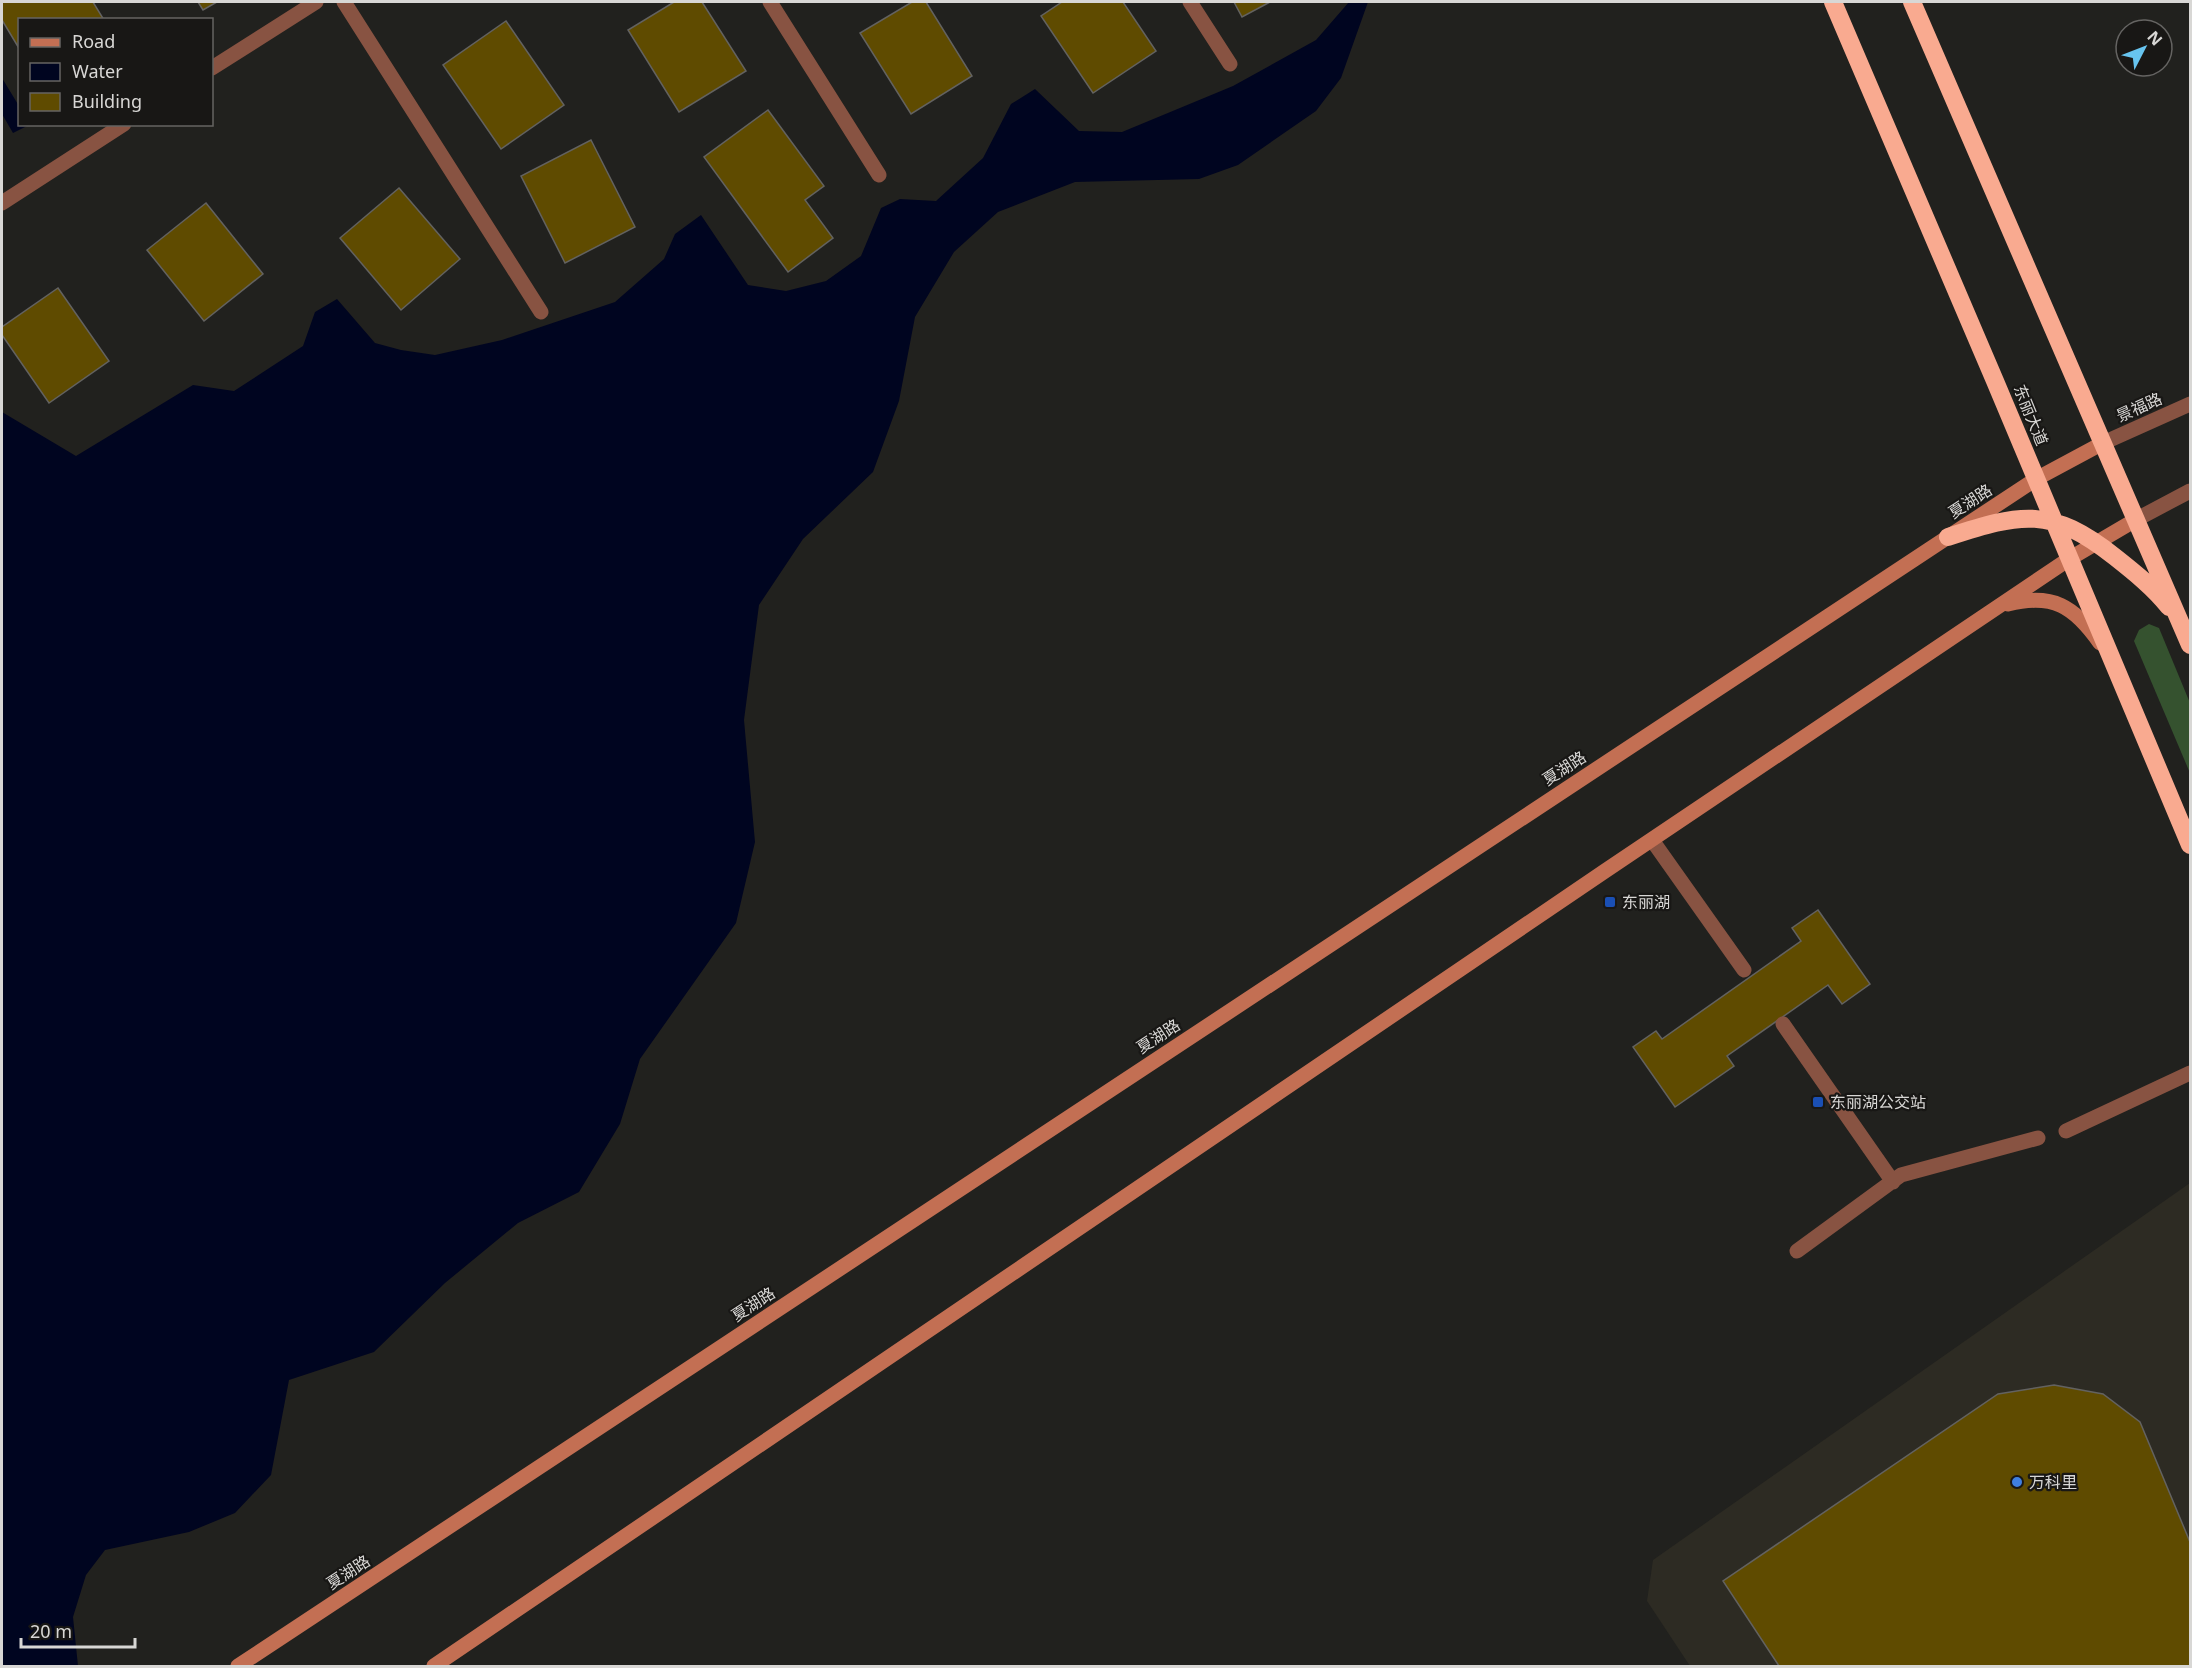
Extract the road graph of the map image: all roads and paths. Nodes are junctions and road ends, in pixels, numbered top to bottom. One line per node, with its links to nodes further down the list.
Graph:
1 (316, 2): 8 (street)
2 (345, 2): 12 (street)
3 (770, 2): 10 (street)
4 (1190, 2): 7 (street)
5 (1833, 2): 15 (highway, 东丽大道)
6 (1912, 2): 14 (highway)
7 (1230, 64)
8 (213, 67)
9 (121, 126): 11 (street)
10 (879, 175)
11 (2, 203)
12 (541, 312)
13 (2190, 404): 14 (street, 景福路)
14 (2103, 443): 15 (street, 夏湖路); 17 (highway)
15 (2036, 479): 18 (highway, 东丽大道); 19 (street, 夏湖路)
16 (2190, 491): 17 (street)
17 (2137, 519): 20 (street); 23 (highway)
18 (2053, 520): 19 (highway); 20 (highway); 21 (highway, 东丽大道)
19 (1948, 537): 35 (street, 夏湖路)
20 (2096, 543): 21 (street); 23 (highway)
21 (2069, 559): 22 (street); 25 (highway, 东丽大道)
22 (1999, 606): 25 (street); 26 (street)
23 (2181, 623): 24 (highway)
24 (2190, 645)
25 (2111, 659): 27 (highway, 东丽大道)
26 (1652, 840): 28 (street); 36 (street)
27 (2190, 845)
28 (1744, 970)
29 (1783, 1024): 33 (street)
30 (2190, 1074): 31 (street)
31 (2066, 1131)
32 (2038, 1138): 33 (street)
33 (1893, 1182): 34 (street)
34 (1797, 1251)
35 (238, 1666)
36 (434, 1666)

